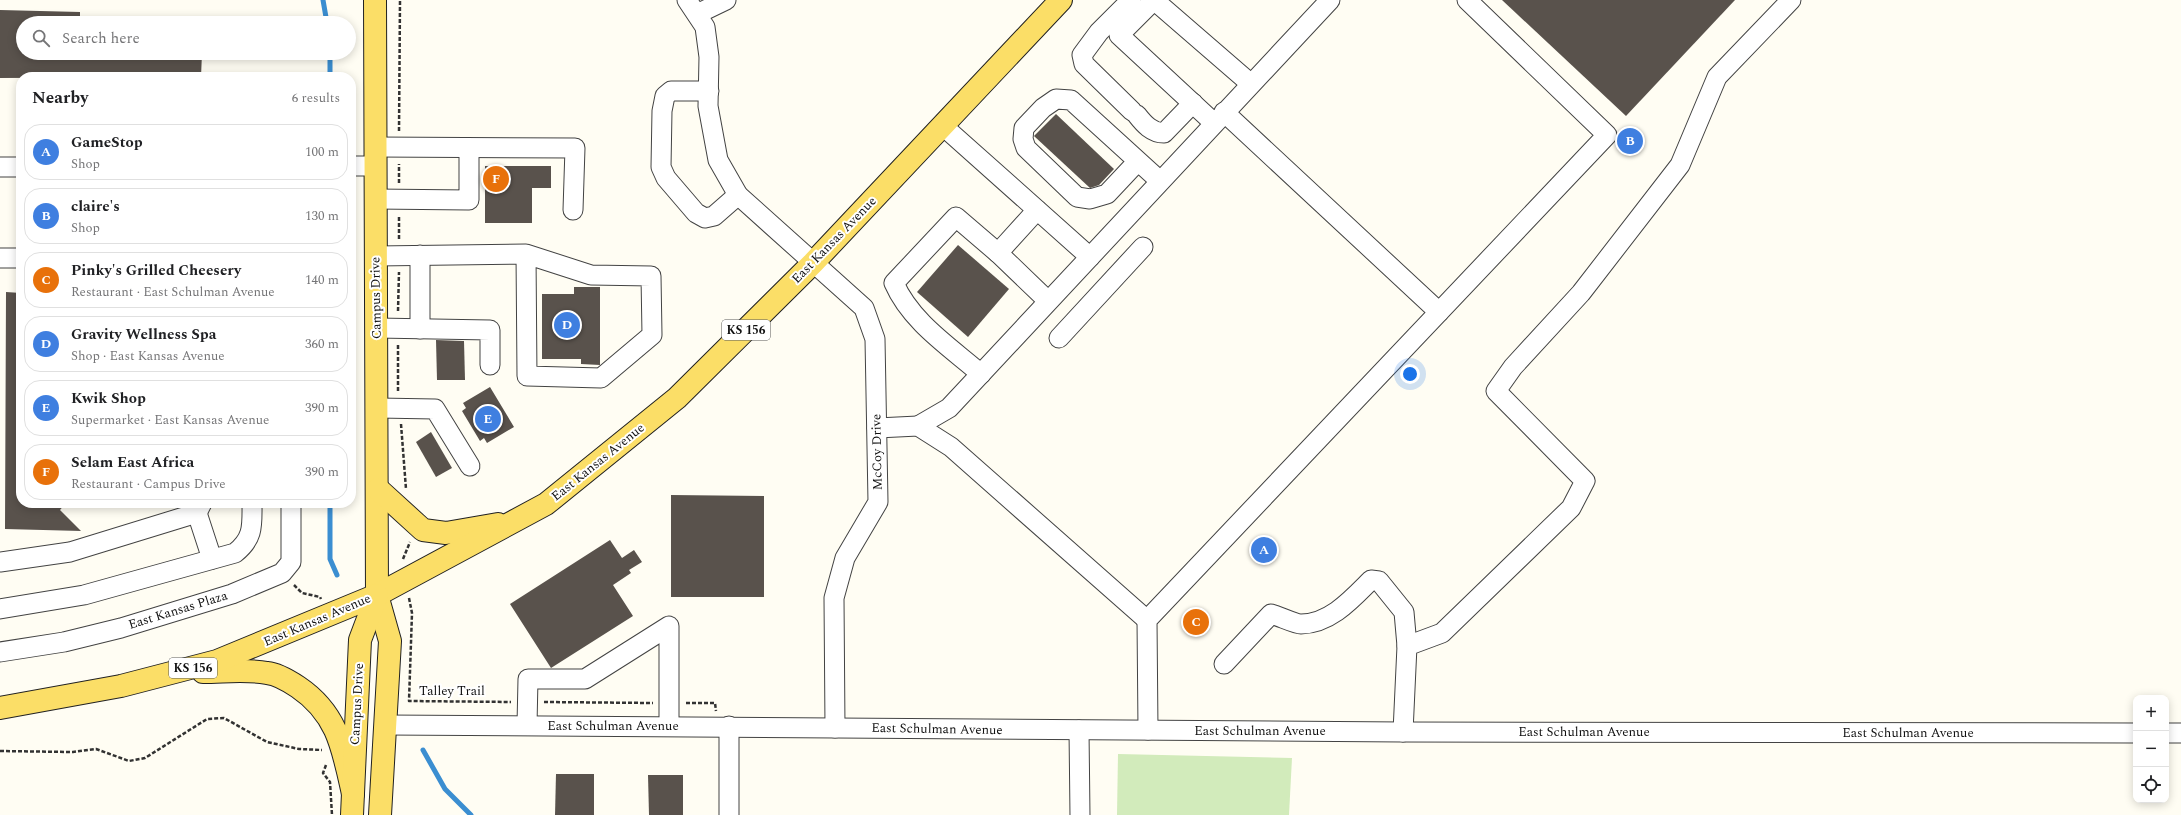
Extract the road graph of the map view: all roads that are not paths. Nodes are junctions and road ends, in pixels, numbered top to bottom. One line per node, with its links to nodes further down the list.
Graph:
1 (375, 0): 16 (main road, Campus Drive)
2 (726, 0): 9 (street)
3 (1061, 0): 14 (main road, East Kansas Avenue / KS 156)
4 (1131, 0): 12 (street)
5 (1154, 0): 10 (street); 12 (street)
6 (1330, 0): 10 (street)
7 (1467, 0): 36 (street)
8 (1791, 0): 56 (street)
9 (692, 7): 11 (street, McCoy Drive)
10 (1251, 84): 13 (street)
11 (709, 91): 22 (street, McCoy Drive); 22 (street)
12 (1193, 103): 13 (street)
13 (1219, 118): 21 (street); 36 (street)
14 (943, 126): 25 (street); 34 (main road, East Kansas Avenue / KS 156)
15 (469, 148): 16 (street); 23 (street); 24 (street)
16 (375, 157): 18 (street); 23 (main road, Campus Drive)
17 (1138, 161): 17 (street); 21 (street)
18 (356, 164)
19 (0, 167): 20 (street)
20 (16, 167)
21 (1160, 181): 31 (street)
22 (738, 195): 34 (street, McCoy Drive)
23 (375, 199): 30 (main road, Campus Drive)
24 (573, 210)
25 (1037, 210): 28 (street); 31 (street)
26 (1143, 247): 39 (street)
27 (526, 254): 27 (street); 29 (street)
28 (998, 254): 35 (street); 41 (street)
29 (420, 255): 30 (street); 38 (street)
30 (376, 256): 37 (main road, Campus Drive)
31 (1090, 257): 35 (street)
32 (0, 258): 33 (street)
33 (16, 258)
34 (813, 264): 44 (street, McCoy Drive); 50 (main road, East Kansas Avenue / KS 156)
35 (1048, 302): 41 (street)
36 (1438, 312): 55 (street)
37 (377, 328): 38 (street); 42 (main road, Campus Drive)
38 (420, 329): 40 (street)
39 (1059, 338)
40 (490, 365)
41 (981, 374): 43 (street)
42 (378, 408): 45 (street); 46 (main road, Campus Drive)
43 (918, 426): 44 (street); 55 (street)
44 (877, 428): 65 (street, McCoy Drive)
45 (470, 466)
46 (378, 489): 50 (main road); 53 (main road, Campus Drive)
47 (199, 508): 51 (street); 52 (street)
48 (252, 508): 51 (street)
49 (291, 508): 57 (street, East Kansas Plaza)
50 (513, 522): 53 (main road, East Kansas Avenue / KS 156)
51 (212, 559): 54 (street)
52 (0, 562)
53 (377, 595): 59 (main road, East Kansas Avenue / KS 156); 61 (main road, Campus Drive); 72 (main road, Campus Drive)
54 (0, 609)
55 (1146, 620): 67 (street)
56 (1407, 646): 58 (street); 68 (street)
57 (0, 652)
58 (1224, 664)
59 (178, 671): 60 (main road, East Kansas Avenue / KS 156); 72 (main road)
60 (0, 708)
61 (385, 725): 62 (street, East Schulman Avenue); 73 (main road, Campus Drive)
62 (527, 725): 63 (street, East Schulman Avenue); 63 (street)
63 (669, 726): 64 (street, East Schulman Avenue)
64 (729, 726): 65 (street, East Schulman Avenue); 74 (street)
65 (835, 728): 66 (street, East Schulman Avenue)
66 (1079, 730): 67 (street, East Schulman Avenue); 75 (street)
67 (1148, 730): 68 (street, East Schulman Avenue)
68 (1403, 732): 69 (street, East Schulman Avenue)
69 (2133, 733)
70 (2169, 733): 71 (street)
71 (2181, 733)
72 (353, 804)
73 (380, 815)
74 (729, 815)
75 (1080, 815)

